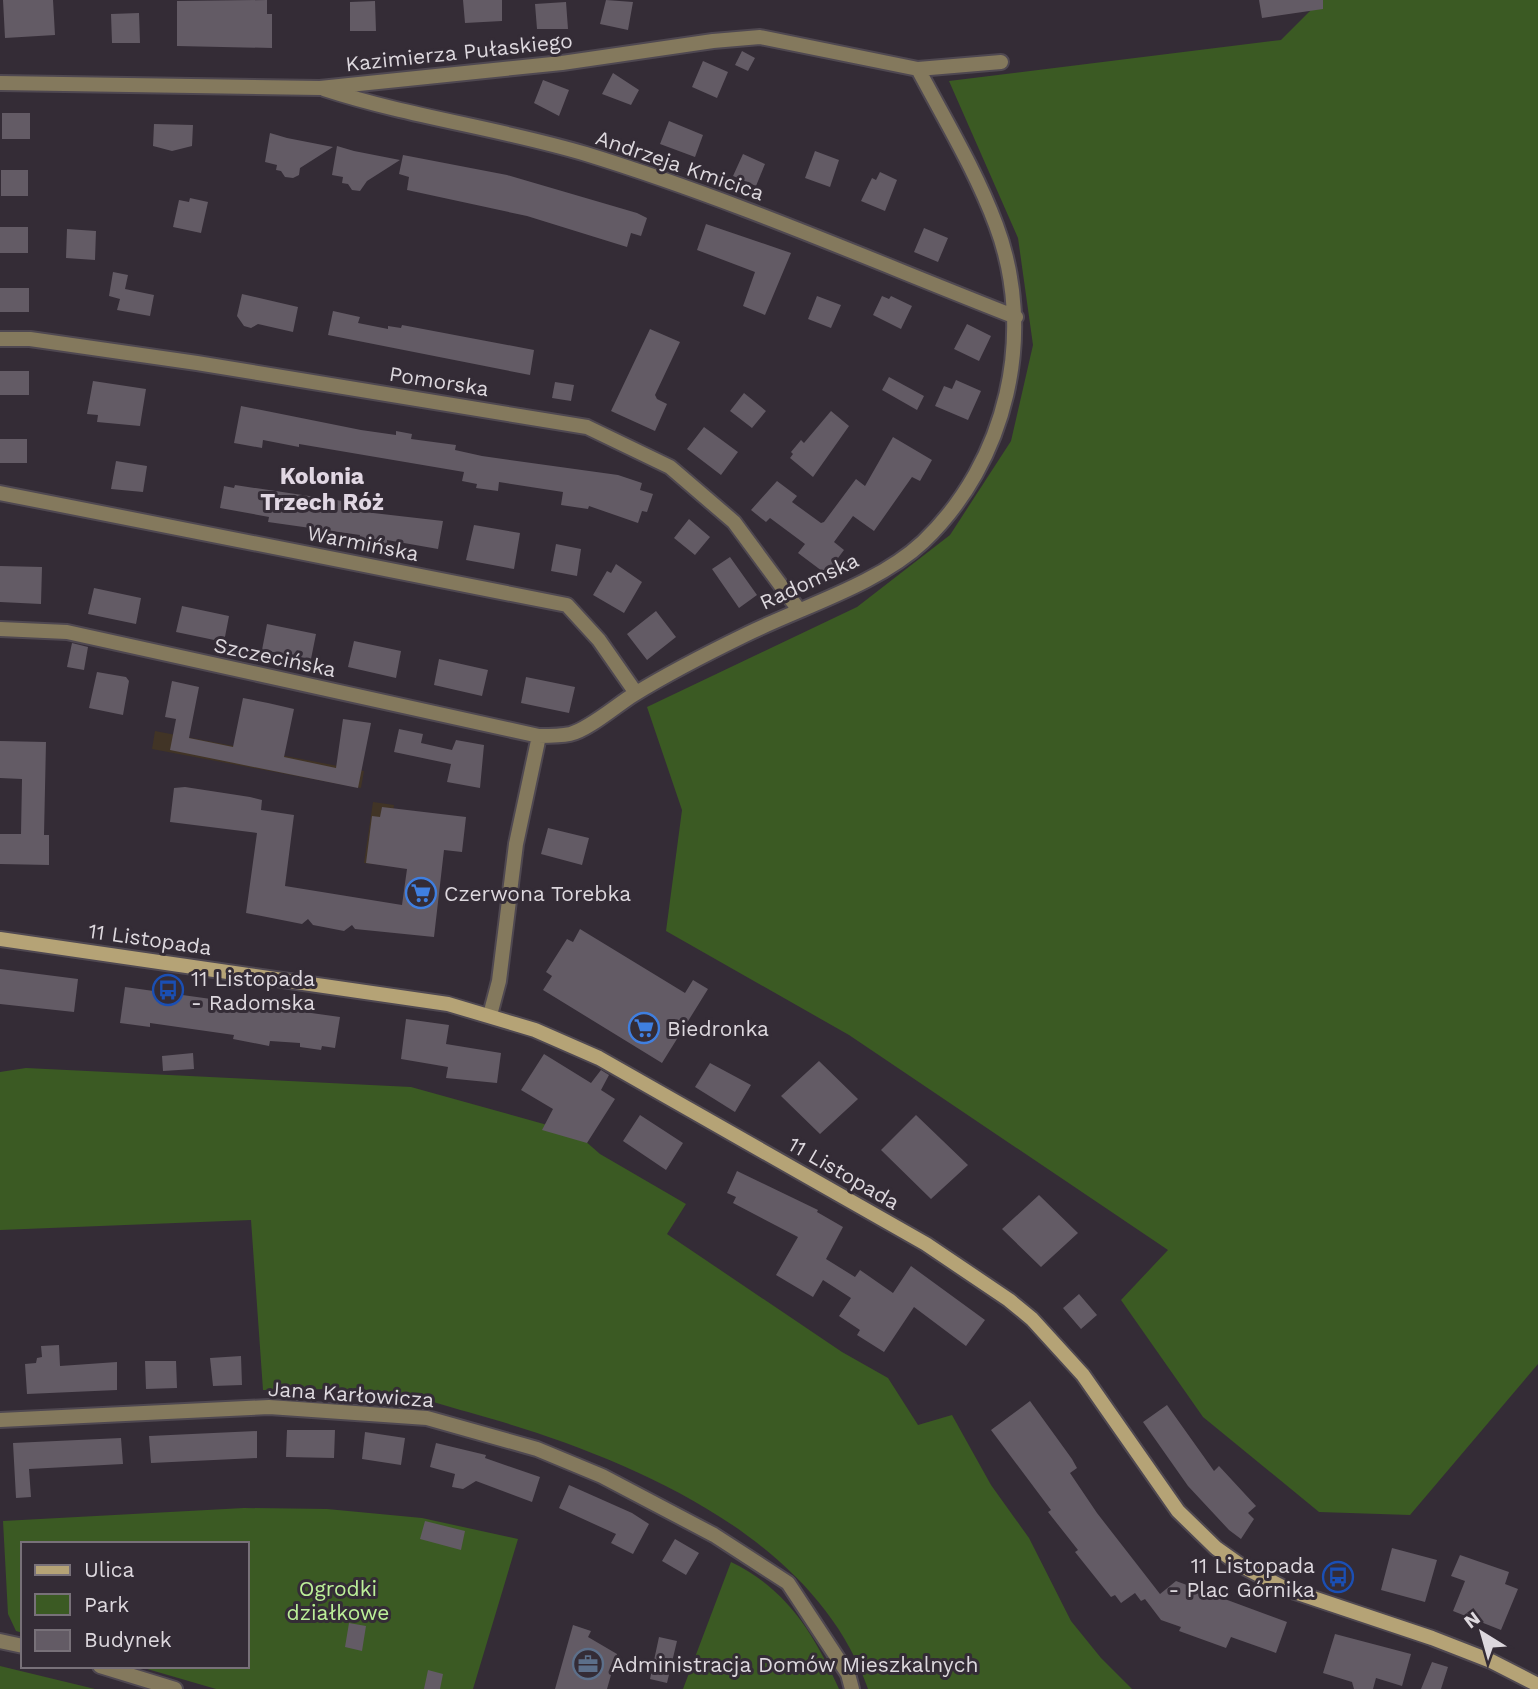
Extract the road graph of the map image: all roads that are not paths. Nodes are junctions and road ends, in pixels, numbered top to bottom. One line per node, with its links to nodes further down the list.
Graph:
1 (1001, 62): 2 (street, Kazimierza Pułaskiego)
2 (918, 69): 4 (street, Kazimierza Pułaskiego); 5 (street, Radomska)
3 (0, 83): 4 (street, Kazimierza Pułaskiego)
4 (320, 88): 5 (street, Andrzeja Kmicica)
5 (1016, 317): 8 (street, Radomska)
6 (0, 340): 8 (street, Pomorska)
7 (0, 493): 10 (street, Warmińska)
8 (799, 610): 10 (street, Radomska)
9 (0, 629): 11 (street, Szczecińska)
10 (636, 693): 11 (street, Radomska)
11 (539, 736): 13 (street)
12 (0, 939): 13 (main road, 11 Listopada)
13 (490, 1015): 18 (main road, 11 Listopada)
14 (0, 1420): 20 (street, Jana Karłowicza)
15 (0, 1641): 16 (street)
16 (21, 1646)
17 (107, 1668): 19 (street)
18 (1531, 1684)
19 (175, 1689)
20 (852, 1689)

